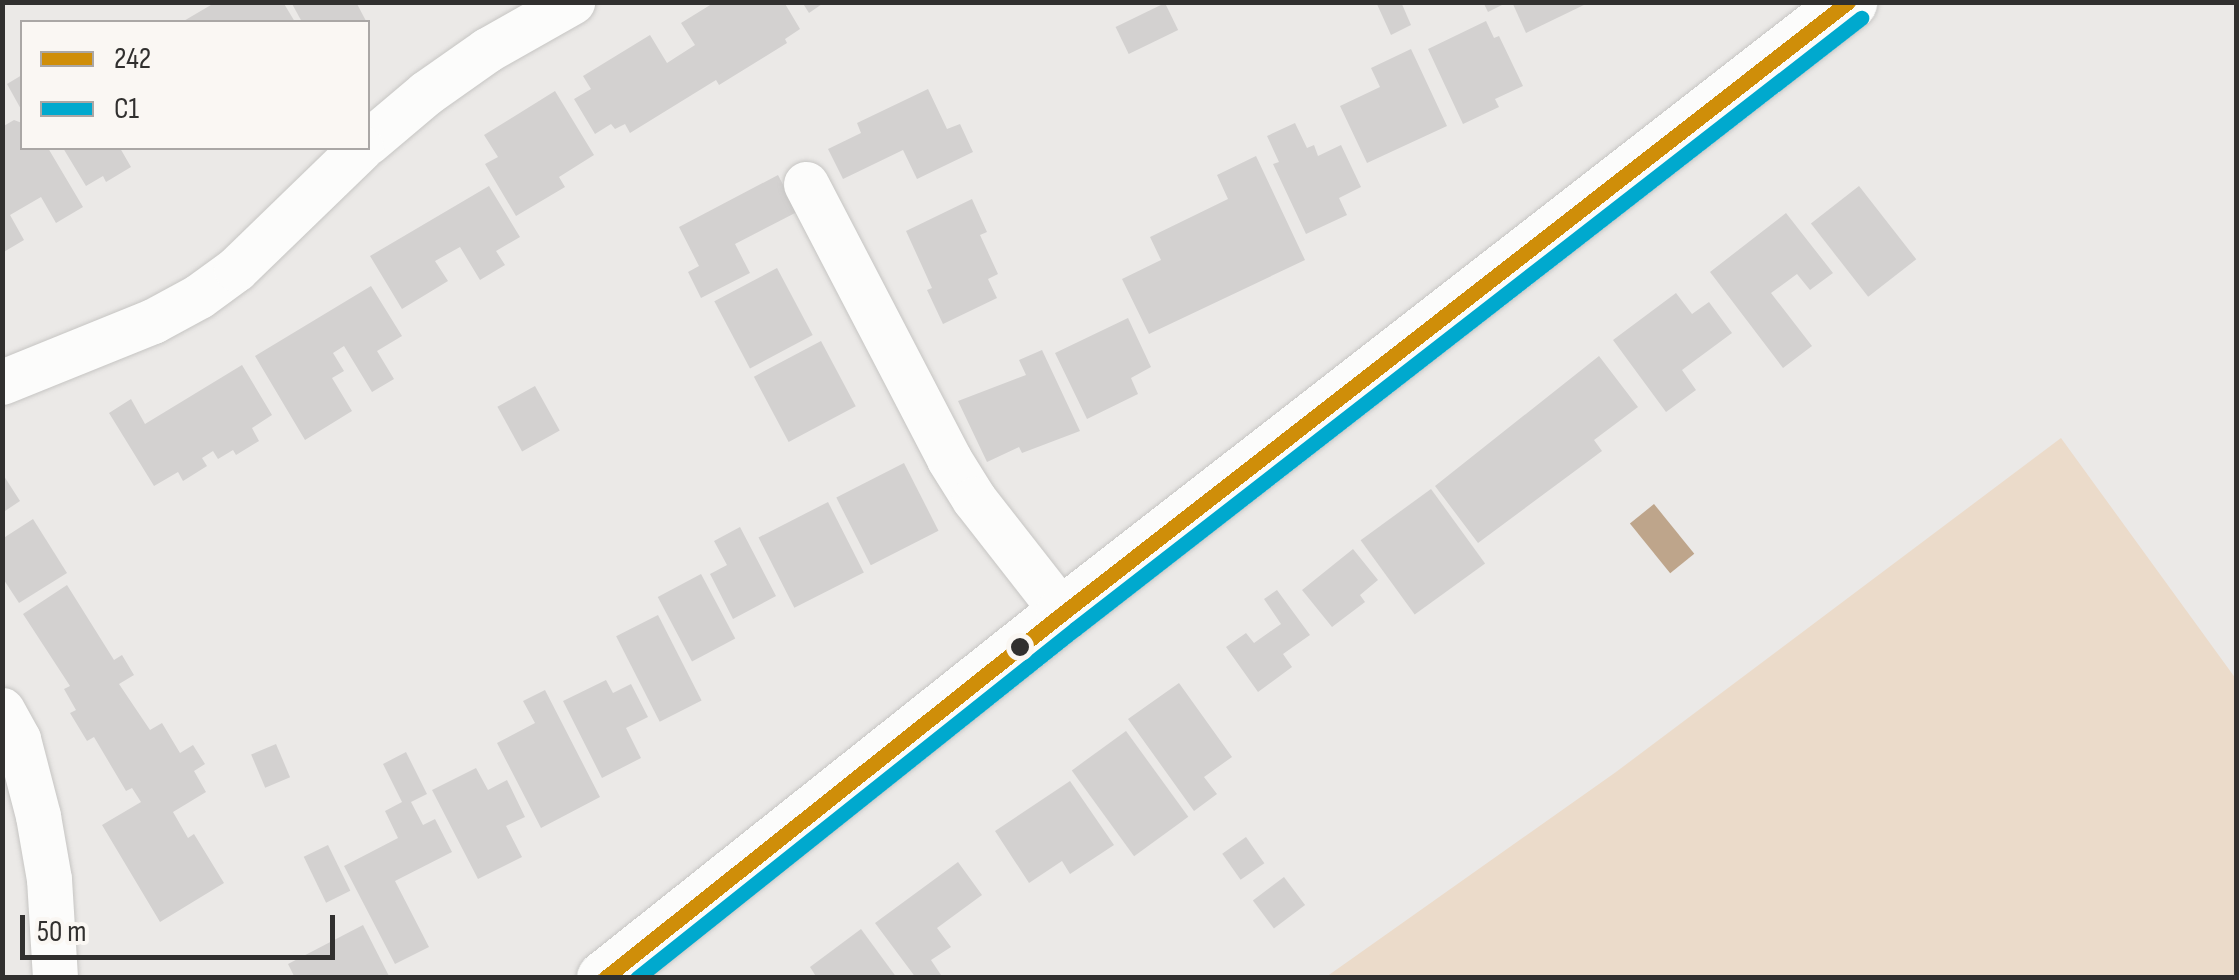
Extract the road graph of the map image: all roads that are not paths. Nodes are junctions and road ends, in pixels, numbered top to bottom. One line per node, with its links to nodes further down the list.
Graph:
1 (572, 2): 3 (street)
2 (1848, 2): 7 (main road)
3 (370, 140)
4 (359, 150): 6 (street)
5 (806, 184): 7 (street)
6 (2, 382)
7 (1063, 613): 11 (main road)
8 (2, 710): 9 (street)
9 (20, 820): 10 (street)
10 (55, 978)
11 (604, 978)

